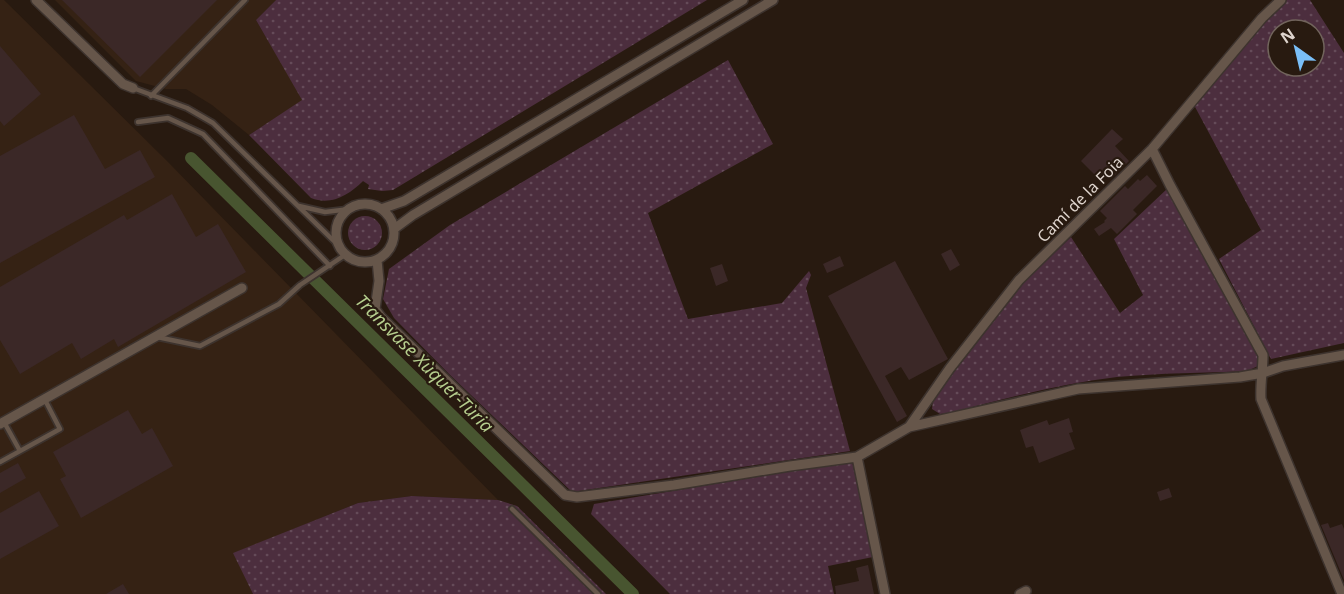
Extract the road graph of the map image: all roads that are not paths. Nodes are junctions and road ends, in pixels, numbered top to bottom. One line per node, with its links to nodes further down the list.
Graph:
1 (36, 0): 6 (street)
2 (245, 0): 7 (lane)
3 (743, 0): 11 (street)
4 (773, 0): 13 (street)
5 (1281, 0): 9 (street, Camí de la Foia)
6 (134, 88): 7 (lane)
7 (151, 96): 10 (lane)
8 (138, 122): 17 (lane)
9 (1152, 149): 21 (street); 24 (street, Camí de la Foia)
10 (299, 206): 12 (lane); 14 (lane)
11 (381, 208): 12 (street); 13 (street)
12 (350, 209): 14 (street)
13 (394, 229): 16 (street)
14 (338, 245): 15 (street)
15 (345, 255): 16 (street); 17 (lane)
16 (377, 260): 26 (street)
17 (328, 268): 19 (lane)
18 (242, 288): 19 (street)
19 (156, 337): 22 (street)
20 (1344, 355): 21 (street)
21 (1263, 373): 24 (street); 31 (street)
22 (45, 400): 23 (street); 25 (lane)
23 (2, 423): 25 (lane)
24 (909, 427): 26 (street)
25 (20, 451): 27 (lane)
26 (856, 457): 30 (street)
27 (0, 462)
28 (512, 509): 29 (lane)
29 (598, 594)
30 (885, 594)
31 (1342, 594)

